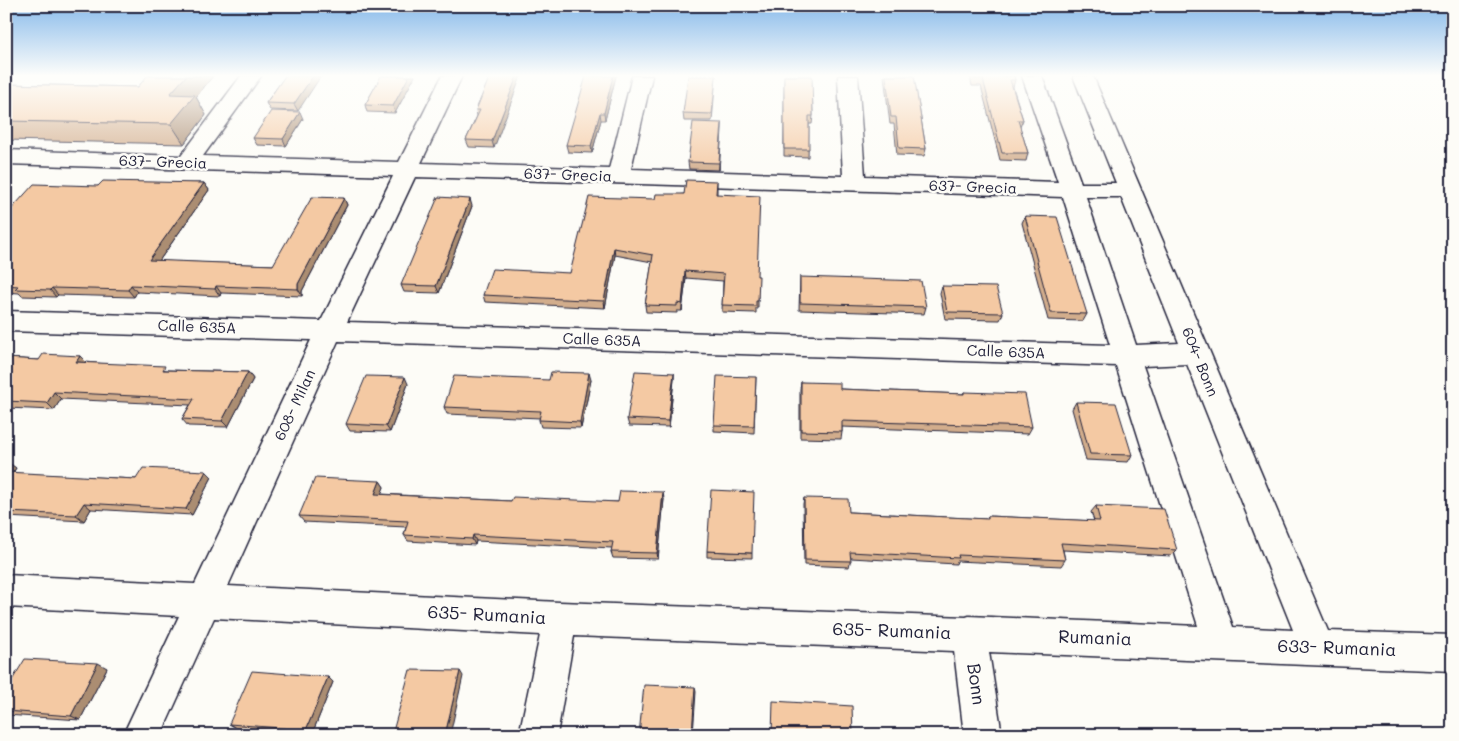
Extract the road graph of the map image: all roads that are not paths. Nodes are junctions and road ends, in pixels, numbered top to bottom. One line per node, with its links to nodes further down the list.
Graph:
1 (226, 111): 8 (street)
2 (435, 111): 9 (street, 608- Milan)
3 (634, 111): 10 (street)
4 (850, 111): 11 (street)
5 (1044, 111): 12 (street)
6 (1097, 111): 13 (street, 604- Bonn)
7 (6, 157): 8 (street, 637- Grecia)
8 (187, 163): 9 (street, 637- Grecia)
9 (406, 170): 10 (street, 637- Grecia); 15 (street, 608- Milan)
10 (618, 176): 11 (street, 637- Grecia)
11 (854, 183): 12 (street, 637- Grecia)
12 (1072, 190): 13 (street, 637- Grecia); 17 (street)
13 (1130, 190): 16 (street, 604- Bonn)
14 (6, 321): 15 (street, Calle 635A)
15 (330, 331): 17 (street, Calle 635A); 19 (street, 608- Milan)
16 (1197, 353): 17 (street, Calle 635A); 23 (street, 604- Bonn)
17 (1126, 356): 22 (street)
18 (6, 591): 19 (street, 635- Rumania)
19 (205, 601): 20 (street, 635- Rumania); 25 (street, 608- Milan)
20 (560, 619): 21 (street, 635- Rumania); 26 (street)
21 (969, 633): 22 (street, Rumania); 27 (street, Bonn)
22 (1221, 643): 23 (street, 633- Rumania)
23 (1317, 647): 24 (street, 633- Rumania)
24 (1453, 653)
25 (142, 735)
26 (538, 735)
27 (983, 735)

